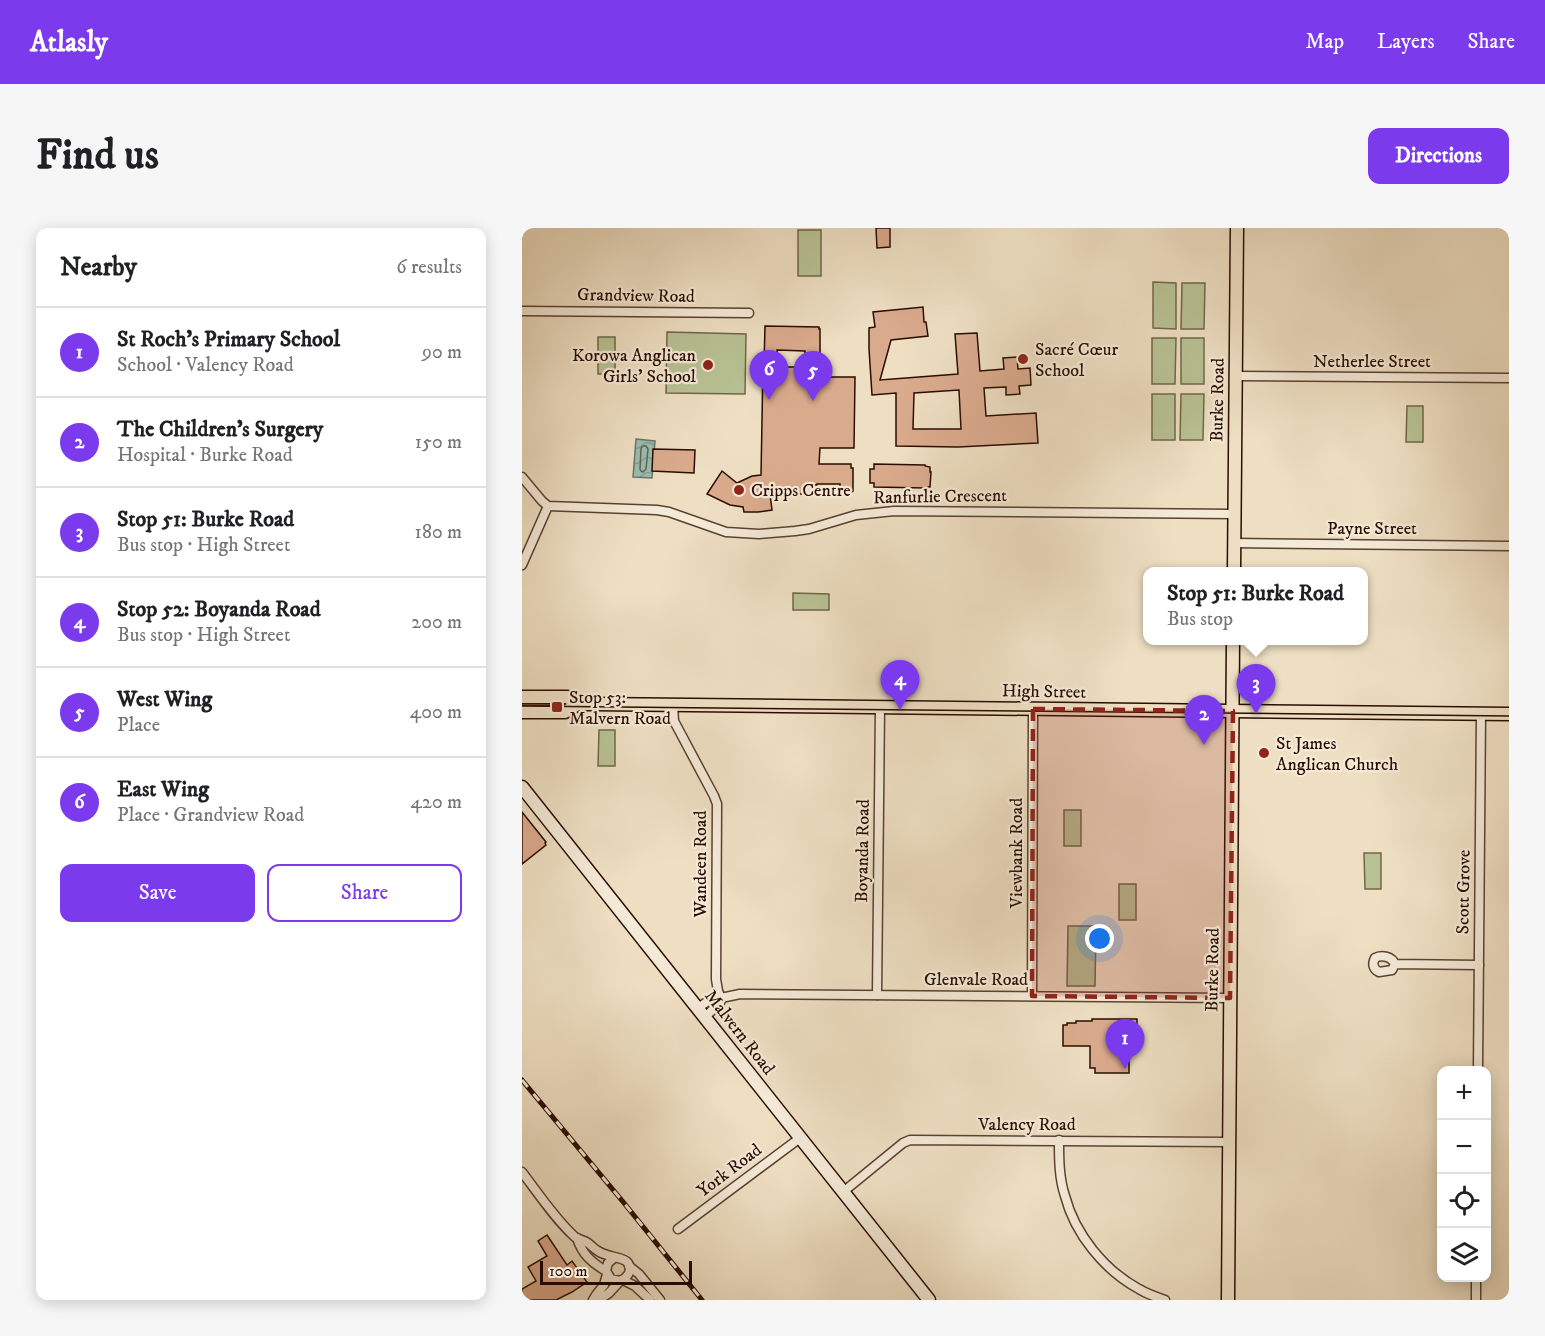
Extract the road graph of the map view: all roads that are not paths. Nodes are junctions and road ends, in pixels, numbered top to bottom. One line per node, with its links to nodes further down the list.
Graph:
1 (1237, 228): 4 (main road, Burke Road)
2 (522, 311): 3 (street, Grandview Road)
3 (749, 313)
4 (1236, 376): 5 (street, Netherlee Street); 8 (main road, Burke Road)
5 (1509, 378)
6 (522, 477): 7 (street)
7 (548, 507): 8 (street, Ranfurlie Crescent); 11 (street)
8 (1234, 514): 9 (main road, Burke Road)
9 (1234, 543): 10 (street, Payne Street); 12 (main road, Burke Road)
10 (1509, 546)
11 (522, 565)
12 (1234, 567)
13 (1233, 645): 19 (main road, Burke Road)
14 (522, 697): 15 (main road, High Street)
15 (578, 704): 16 (main road, High Street); 20 (main road, High Street)
16 (673, 705): 17 (main road, High Street); 28 (street, Wandeen Road)
17 (880, 707): 18 (main road, High Street); 26 (street, Boyanda Road)
18 (1033, 709): 19 (main road, High Street); 27 (street, Viewbank Road)
19 (1233, 711): 21 (main road, High Street); 29 (main road, Burke Road)
20 (522, 712)
21 (1481, 713): 22 (main road, High Street); 25 (street, Scott Grove)
22 (1509, 714)
23 (522, 787): 30 (main road, Malvern Road)
24 (1395, 964): 25 (street)
25 (1479, 965): 31 (street, Scott Grove)
26 (877, 995): 27 (street, Glenvale Road); 28 (street, Glenvale Road)
27 (1032, 996): 29 (street, Glenvale Road)
28 (722, 998): 30 (street)
29 (1230, 998): 34 (main road, Burke Road)
30 (701, 1012): 32 (main road, Malvern Road)
31 (1478, 1066)
32 (800, 1138): 36 (main road, Malvern Road); 37 (street, York Road)
33 (1059, 1140): 34 (street, Valency Road); 36 (street, Valency Road); 49 (street)
34 (1229, 1142): 50 (main road, Burke Road)
35 (522, 1172): 38 (street)
36 (843, 1192): 48 (main road, Malvern Road)
37 (678, 1229)
38 (577, 1238): 39 (street); 41 (street)
39 (614, 1258): 40 (street); 41 (street)
40 (629, 1266): 42 (street); 47 (street)
41 (606, 1273): 42 (street); 44 (street)
42 (621, 1281): 45 (street); 46 (street)
43 (1476, 1282): 51 (street)
44 (593, 1300)
45 (599, 1300)
46 (650, 1300)
47 (660, 1300)
48 (929, 1300)
49 (1165, 1300)
50 (1228, 1300)
51 (1476, 1300)

